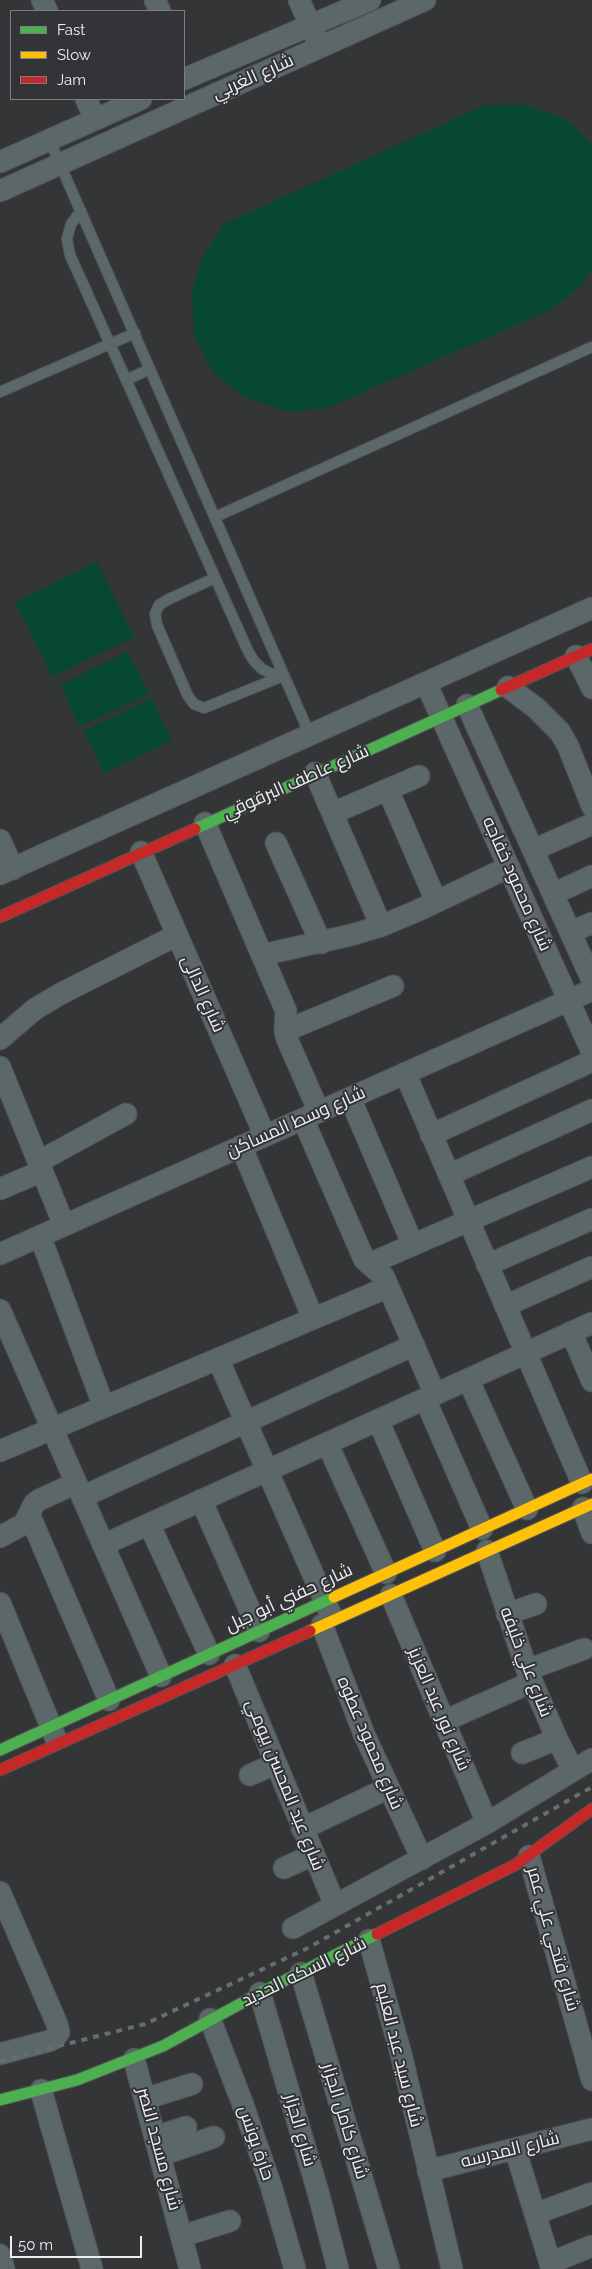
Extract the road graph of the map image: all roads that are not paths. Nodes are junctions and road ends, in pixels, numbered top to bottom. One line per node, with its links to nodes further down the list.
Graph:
1 (299, 0): 4 (street)
2 (370, 0): 4 (street, شارع الغربي)
3 (425, 0): 5 (street, شارع الغربي)
4 (311, 27): 5 (street); 6 (street, شارع الغربي)
5 (320, 47): 12 (street, شارع الغربي)
6 (186, 74)
7 (86, 100): 9 (street)
8 (138, 100): 9 (street)
9 (95, 119): 10 (street)
10 (50, 140): 11 (street); 12 (lane)
11 (0, 162)
12 (60, 164): 13 (street, شارع الغربي); 14 (lane)
13 (0, 191)
14 (81, 211): 15 (lane); 16 (lane)
15 (135, 333): 16 (lane); 18 (lane)
16 (109, 344): 19 (lane); 20 (lane)
17 (592, 347): 21 (lane)
18 (150, 369): 19 (lane); 21 (lane)
19 (126, 380): 22 (lane)
20 (0, 392)
21 (215, 517): 25 (lane)
22 (215, 578): 25 (lane); 25 (lane)
23 (592, 608): 26 (street, شارع عاطف البرقوقي)
24 (584, 653): 27 (street, شارع عاطف البرقوقي); 28 (street)
25 (284, 675): 31 (lane)
26 (426, 682): 30 (street, شارع محمود خفاجه); 31 (street, شارع عاطف البرقوقي)
27 (508, 687): 29 (street, شارع عاطف البرقوقي); 35 (street)
28 (592, 688)
29 (468, 705): 30 (street, شارع عاطف البرقوقي); 41 (street, شارع محمود خفاجه)
30 (442, 717): 32 (street, شارع عاطف البرقوقي); 43 (street, شارع محمود خفاجه)
31 (310, 735): 44 (street, شارع عاطف البرقوقي)
32 (315, 773): 36 (street); 37 (street, شارع عاطف البرقوقي)
33 (420, 776): 34 (street)
34 (388, 790): 36 (street); 47 (street)
35 (592, 806)
36 (332, 813): 50 (street)
37 (205, 823): 42 (street, شارع عاطف البرقوقي); 54 (street)
38 (592, 824): 41 (street)
39 (0, 841): 44 (street)
40 (276, 843): 53 (street)
41 (533, 850): 46 (street, شارع محمود خفاجه)
42 (141, 852): 48 (street, شارع عاطف البرقوقي); 52 (street, شارع الدالى)
43 (509, 867): 47 (street); 58 (street, شارع محمود خفاجه)
44 (6, 872)
45 (592, 876): 46 (street)
46 (553, 894): 51 (street, شارع محمود خفاجه)
47 (436, 901): 50 (street)
48 (0, 917)
49 (592, 923): 51 (street)
50 (381, 926): 53 (street)
51 (571, 932): 55 (street, شارع محمود خفاجه)
52 (177, 935): 60 (street); 70 (street, شارع الدالى)
53 (321, 943): 54 (street)
54 (262, 955): 59 (street)
55 (592, 980)
56 (393, 986): 59 (street)
57 (592, 990): 58 (street, شارع وسط المساكن)
58 (569, 1000): 61 (street, شارع محمود خفاجه); 64 (street, شارع وسط المساكن)
59 (285, 1031): 68 (street)
60 (0, 1039)
61 (592, 1052)
62 (592, 1061): 69 (street)
63 (0, 1068): 72 (street)
64 (405, 1073): 65 (street, شارع وسط المساكن); 69 (street)
65 (350, 1098): 68 (street, شارع وسط المساكن); 80 (street)
66 (592, 1110): 74 (street)
67 (126, 1114): 72 (street)
68 (311, 1115): 70 (street, شارع وسط المساكن); 82 (street)
69 (431, 1135): 74 (street)
70 (265, 1136): 71 (street, شارع وسط المساكن)
71 (241, 1146): 78 (street, شارع وسط المساكن); 88 (street)
72 (40, 1167): 75 (street); 78 (street)
73 (592, 1168): 77 (street)
74 (449, 1175): 77 (street)
75 (0, 1189)
76 (592, 1219): 83 (street)
77 (469, 1221): 80 (street); 83 (street)
78 (64, 1225): 79 (street, شارع وسط المساكن)
79 (40, 1236): 81 (street, شارع وسط المساكن); 97 (street)
80 (413, 1245): 82 (street)
81 (0, 1254)
82 (369, 1264): 85 (street)
83 (487, 1265): 86 (street)
84 (592, 1267): 86 (street)
85 (388, 1287): 88 (street); 91 (street)
86 (505, 1306): 92 (street)
87 (0, 1310): 100 (street)
88 (313, 1318): 93 (street)
89 (592, 1323): 90 (street)
90 (571, 1332): 92 (street); 95 (street)
91 (414, 1345): 96 (street); 99 (street)
92 (526, 1353): 94 (street); 104 (street)
93 (218, 1359): 97 (street); 99 (street, شارع محمود عطوه)
94 (468, 1379): 96 (street); 108 (street)
95 (592, 1381)
96 (430, 1396): 98 (street); 111 (street)
97 (104, 1407): 100 (street)
98 (378, 1420): 101 (street); 115 (street)
99 (246, 1422): 103 (street, شارع محمود عطوه); 105 (street)
100 (52, 1429): 102 (street); 105 (street)
101 (327, 1443): 103 (street); 117 (street)
102 (1, 1447)
103 (267, 1470): 106 (street); 122 (street, شارع محمود عطوه)
104 (587, 1481): 108 (street, شارع حفني أبو جبل)
105 (79, 1490): 109 (street); 114 (street)
106 (201, 1500): 110 (street); 123 (street)
107 (587, 1506): 112 (street); 116 (street, شارع حفني أبو جبل)
108 (527, 1509): 111 (street, شارع حفني أبو جبل)
109 (29, 1514): 113 (street); 129 (street)
110 (149, 1524): 114 (street); 125 (street)
111 (482, 1529): 115 (street, شارع حفني أبو جبل)
112 (592, 1533)
113 (0, 1537)
114 (104, 1545): 127 (street)
115 (435, 1551): 117 (street, شارع حفني أبو جبل)
116 (487, 1551): 118 (street, شارع حفني أبو جبل); 121 (street, شارع علي خليفه)
117 (386, 1573): 122 (street, شارع حفني أبو جبل)
118 (390, 1595): 122 (street, شارع حفني أبو جبل); 130 (street, شارع نور عبد العزيز)
119 (0, 1603): 131 (street)
120 (536, 1604): 121 (street)
121 (507, 1614): 128 (street, شارع علي خليفه)
122 (327, 1615): 123 (street, شارع حفني أبو جبل); 126 (street, شارع حفني أبو جبل); 140 (street, شارع محمود عطوه)
123 (259, 1631): 125 (street, شارع حفني أبو جبل)
124 (584, 1649): 128 (street)
125 (209, 1654): 127 (street, شارع حفني أبو جبل)
126 (235, 1665): 131 (street, شارع حفني أبو جبل); 136 (street, شارع عبد المحسن بيومي)
127 (162, 1676): 129 (street, شارع حفني أبو جبل)
128 (529, 1676): 130 (street); 132 (street, شارع علي خليفه)
129 (109, 1700): 131 (street, شارع حفني أبو جبل)
130 (444, 1721): 142 (street, شارع نور عبد العزيز)
131 (54, 1736): 133 (street, شارع حفني أبو جبل); 137 (street, شارع حفني أبو جبل)
132 (557, 1739): 134 (street); 138 (street, شارع علي خليفه)
133 (0, 1750)
134 (522, 1754)
135 (592, 1759): 138 (street)
136 (275, 1764): 139 (street); 143 (street, شارع عبد المحسن بيومي)
137 (0, 1770)
138 (573, 1770): 142 (street)
139 (250, 1775)
140 (388, 1788): 143 (street); 146 (street, شارع محمود عطوه)
141 (592, 1809): 145 (street, شارع السكه الحديد)
142 (487, 1823): 146 (street)
143 (302, 1829): 144 (street, شارع عبد المحسن بيومي)
144 (314, 1855): 147 (street); 149 (street, شارع عبد المحسن بيومي)
145 (529, 1856): 152 (street, شارع السكه الحديد); 158 (street, شارع فتحي علي عمر)
146 (422, 1858): 149 (street)
147 (284, 1868)
148 (0, 1892): 150 (street)
149 (335, 1904): 151 (street)
150 (6, 1918): 156 (street)
151 (293, 1928)
152 (369, 1940): 153 (street, شارع السكه الحديد); 168 (street, شارع سيد عبد العليم)
153 (301, 1973): 154 (street, شارع السكه الحديد); 181 (street, شارع كامل الجزار)
154 (260, 1993): 155 (street, شارع السكه الحديد); 180 (street, شارع الجزار)
155 (210, 2019): 157 (street, شارع السكه الحديد); 179 (street, حارة يونس)
156 (0, 2054)
157 (134, 2059): 160 (street, شارع السكه الحديد); 161 (street, شارع مسجد النصر)
158 (592, 2080)
159 (192, 2084): 161 (street)
160 (42, 2090): 162 (street, شارع السكه الحديد); 177 (street)
161 (145, 2099): 166 (street, شارع مسجد النصر)
162 (0, 2100)
163 (186, 2127): 166 (street)
164 (592, 2129): 167 (street, شارع المدرسه)
165 (214, 2137): 166 (street)
166 (158, 2146): 172 (street, شارع مسجد النصر)
167 (515, 2149): 168 (street, شارع المدرسه); 170 (street)
168 (428, 2171): 182 (street, شارع سيد عبد العليم)
169 (592, 2193): 170 (street)
170 (535, 2214): 175 (street)
171 (230, 2221): 172 (street)
172 (182, 2236): 178 (street, شارع مسجد النصر)
173 (592, 2246): 175 (street)
174 (0, 2255): 176 (street)
175 (551, 2266)
176 (4, 2269)
177 (92, 2269)
178 (190, 2269)
179 (295, 2269)
180 (338, 2269)
181 (389, 2269)
182 (452, 2269)

